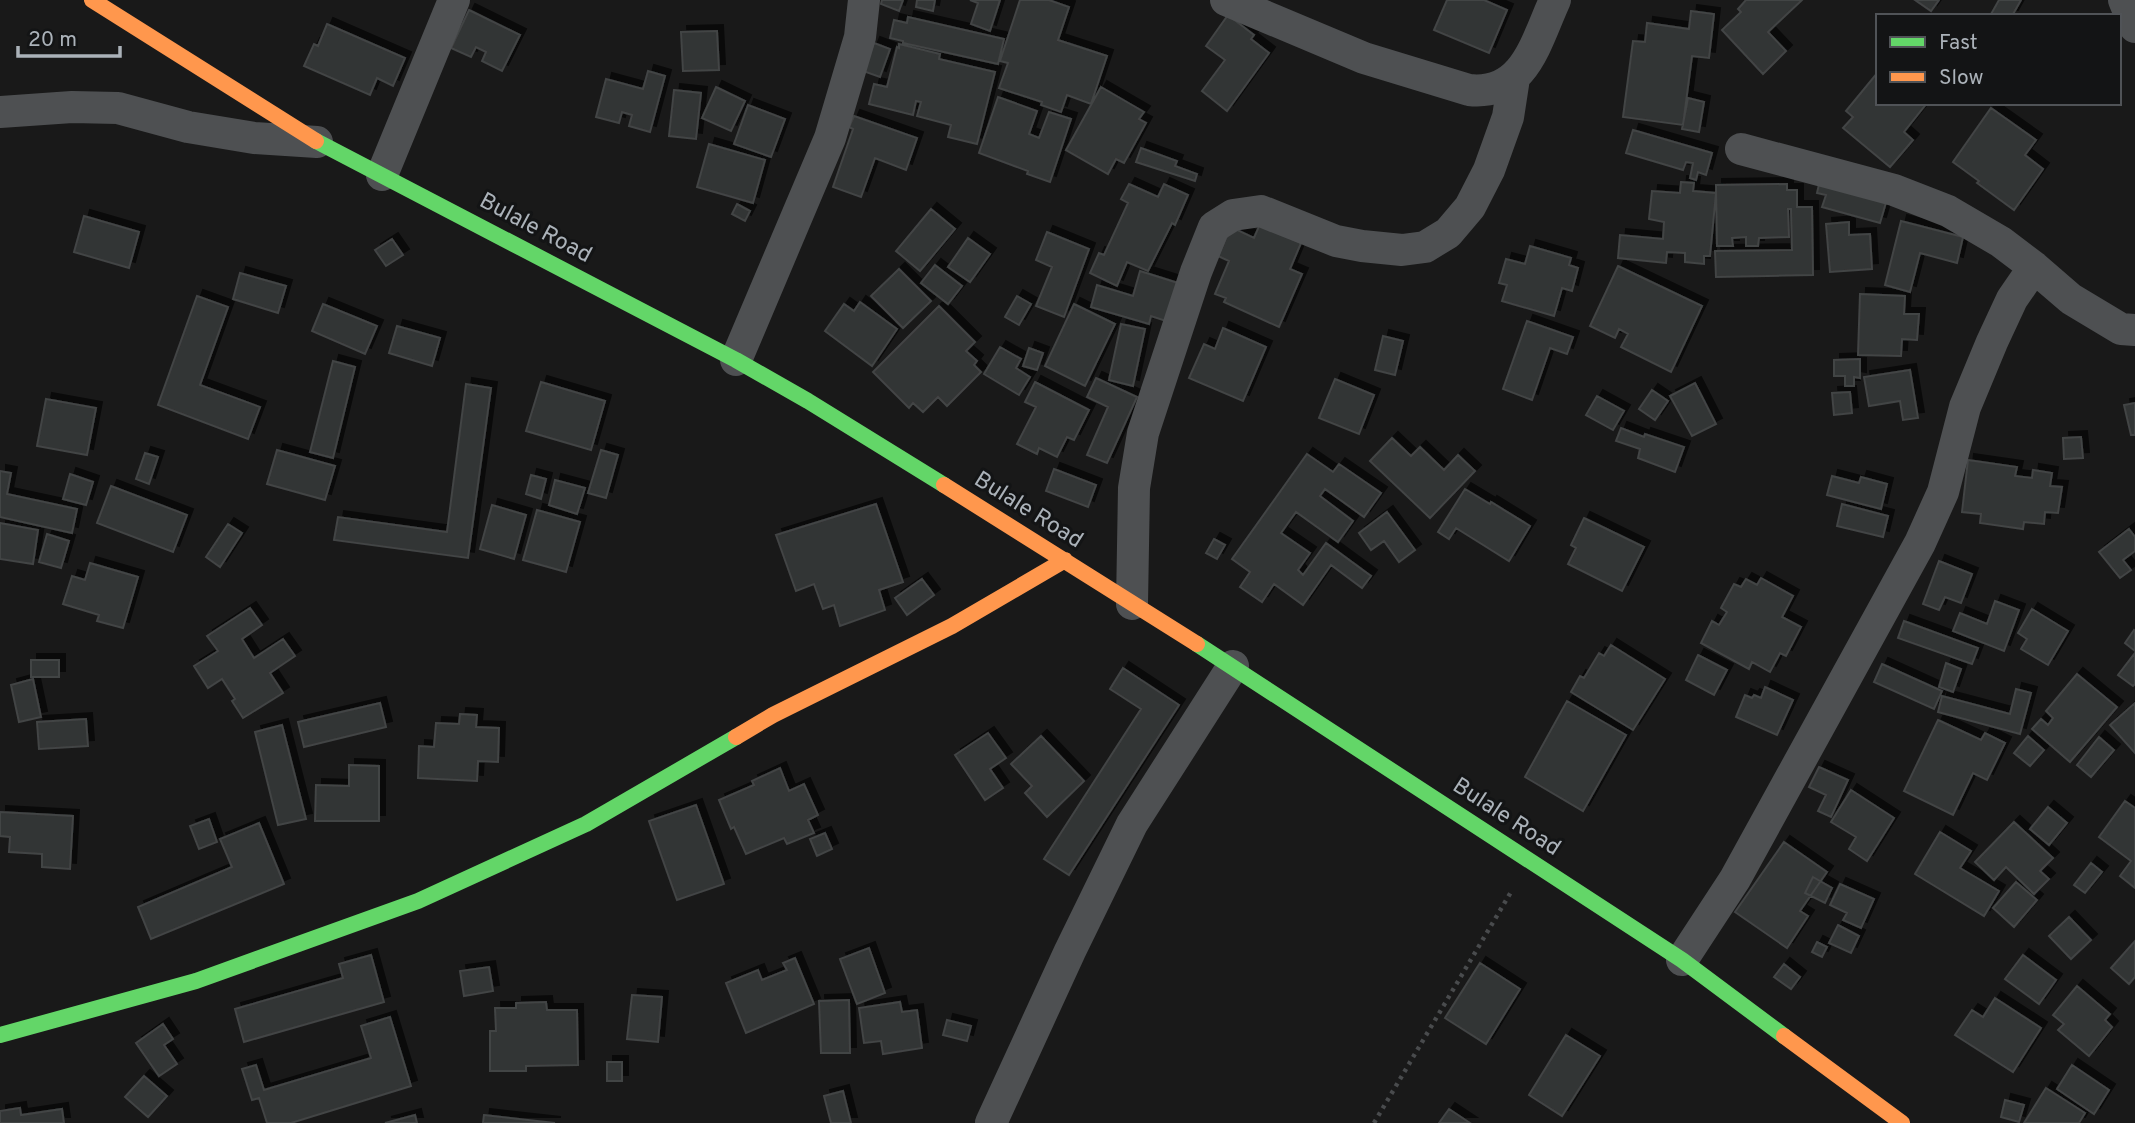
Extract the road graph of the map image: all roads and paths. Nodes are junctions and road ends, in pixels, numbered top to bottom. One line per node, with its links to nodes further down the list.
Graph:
1 (92, 0): 10 (street, Bulale Road)
2 (454, 0): 12 (street)
3 (864, 0): 15 (street)
4 (1226, 0): 8 (street)
5 (1555, 0): 8 (street)
6 (2124, 0): 7 (street)
7 (2135, 27)
8 (1514, 78): 17 (street)
9 (0, 112): 10 (street)
10 (317, 142): 12 (street, Bulale Road)
11 (1741, 149): 13 (street)
12 (382, 175): 15 (street, Bulale Road)
13 (2034, 267): 14 (street); 20 (street)
14 (2135, 330)
15 (736, 360): 16 (street, Bulale Road)
16 (1065, 560): 17 (street, Bulale Road); 21 (street)
17 (1132, 604): 18 (street, Bulale Road)
18 (1233, 666): 19 (street, Bulale Road); 22 (street)
19 (1530, 860): 20 (street, Bulale Road); 23 (path)
20 (1682, 960): 24 (street, Bulale Road)
21 (0, 1035)
22 (991, 1123)
23 (1374, 1123)
24 (1902, 1123)

